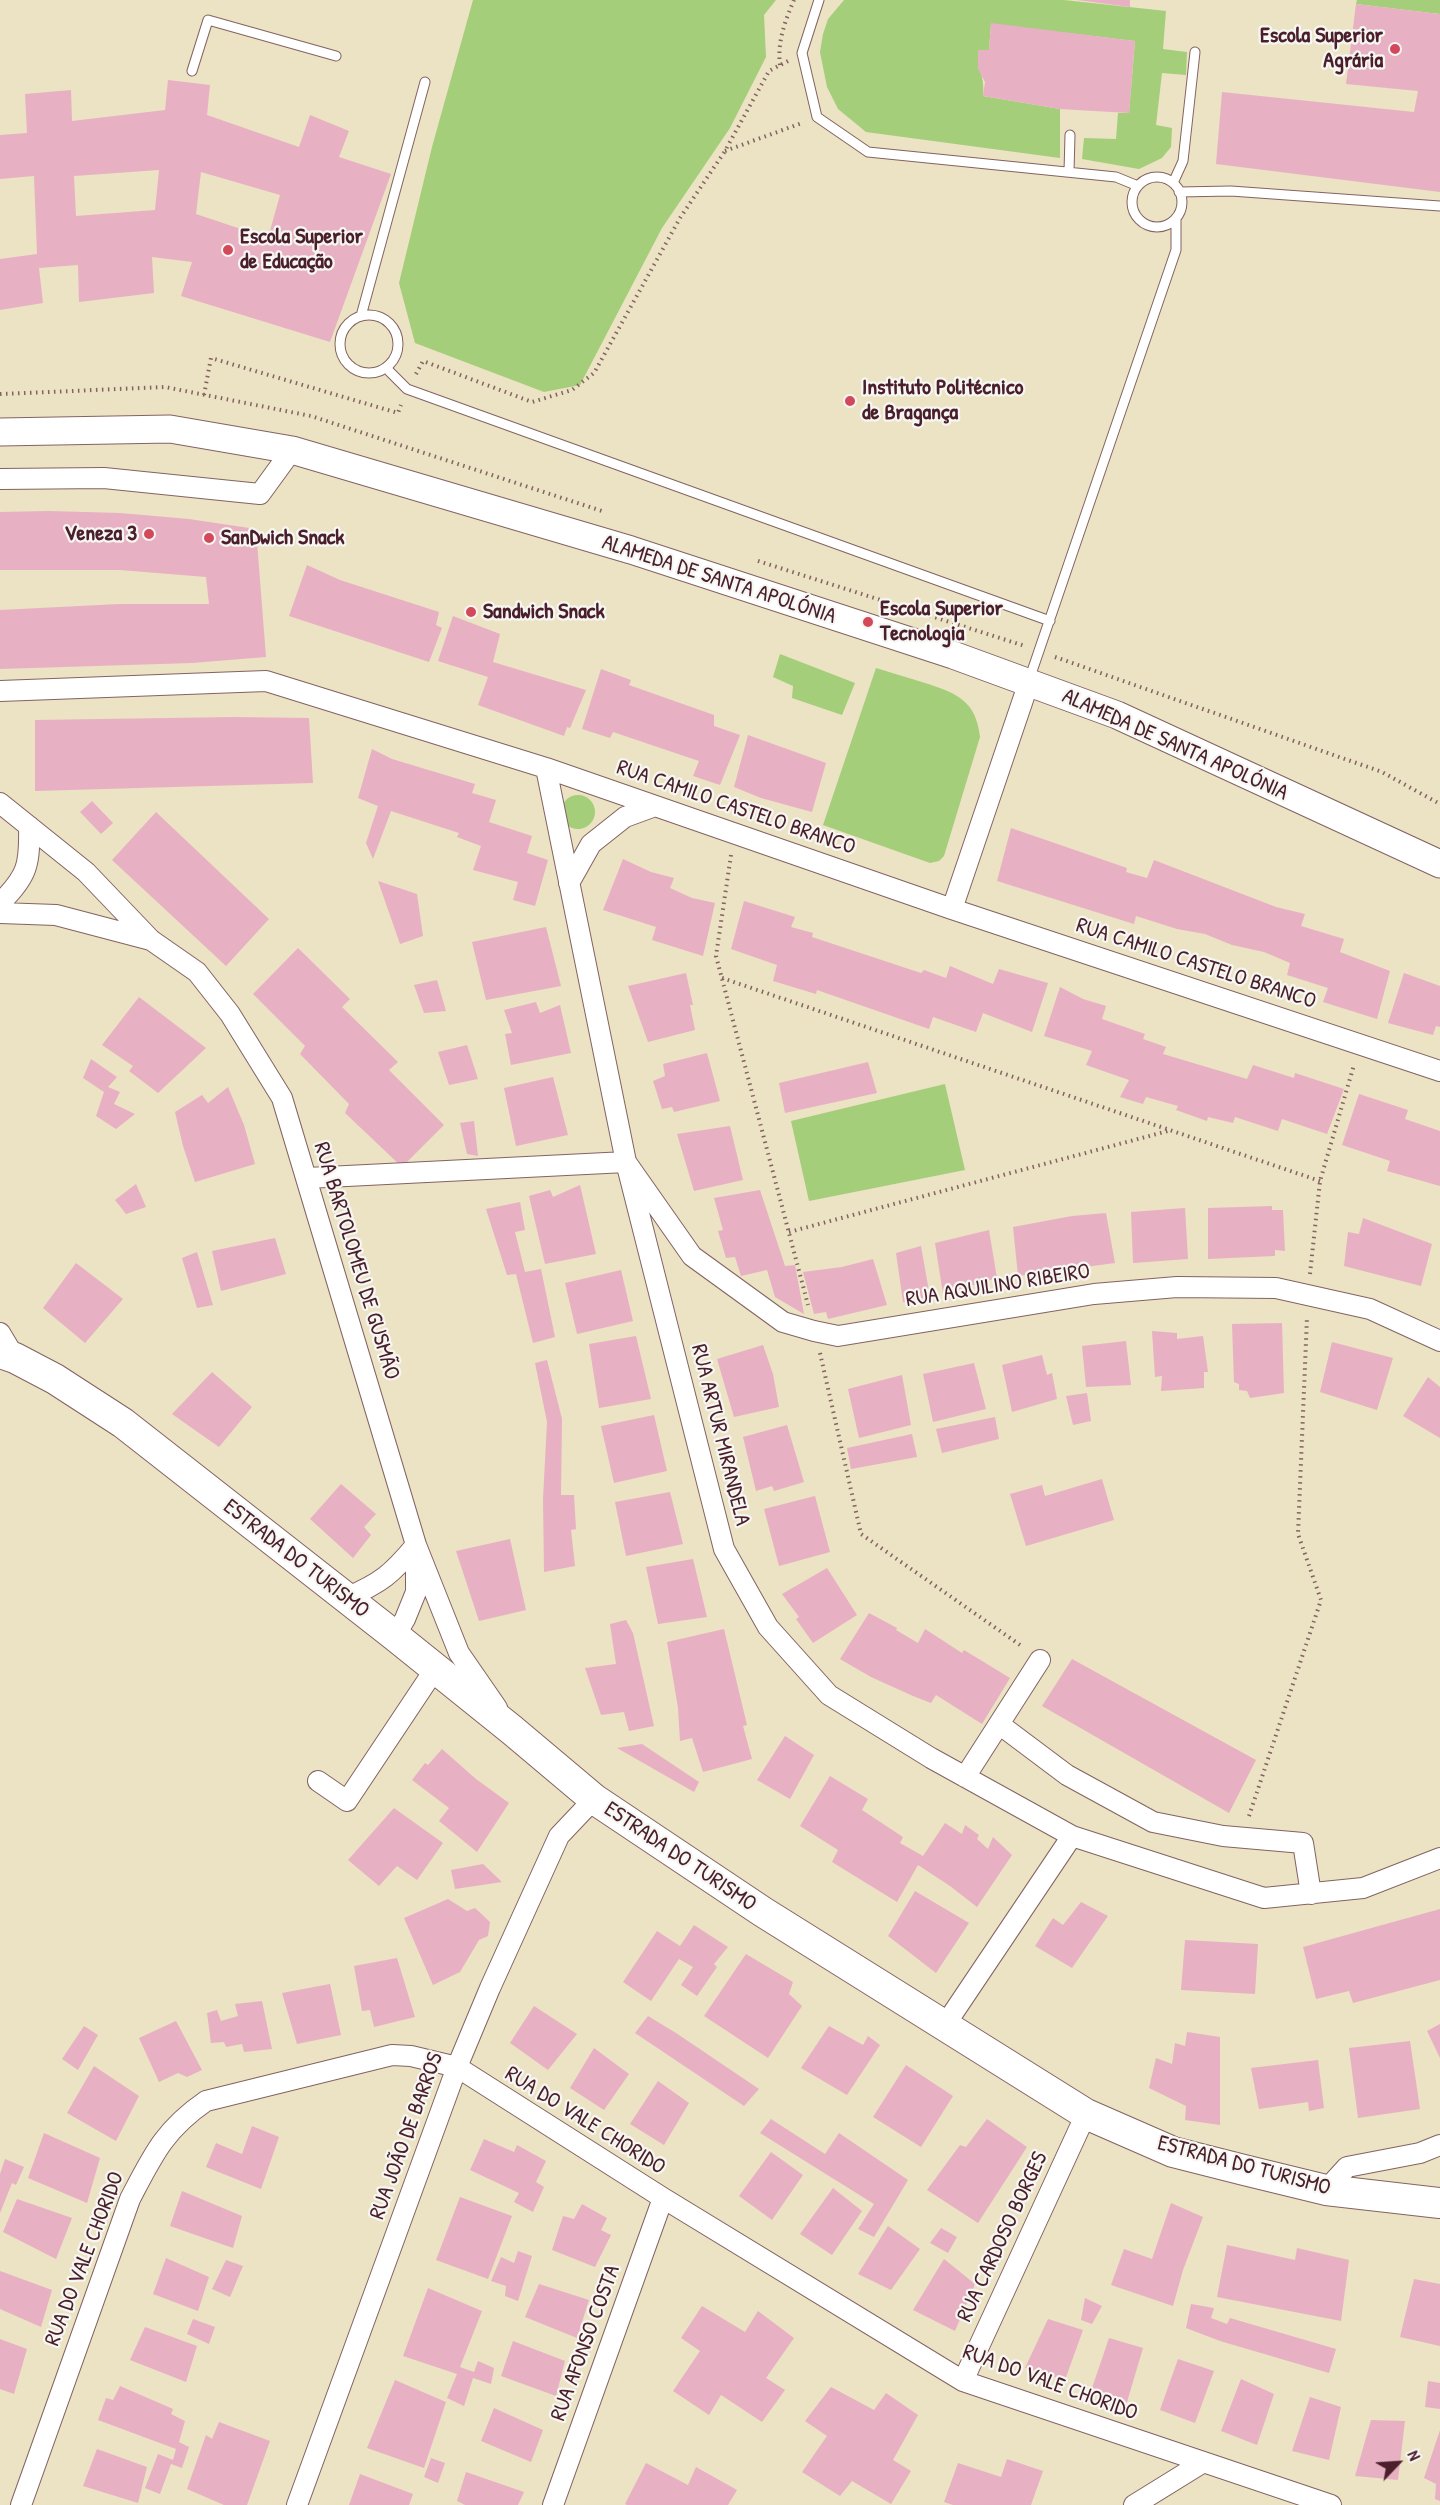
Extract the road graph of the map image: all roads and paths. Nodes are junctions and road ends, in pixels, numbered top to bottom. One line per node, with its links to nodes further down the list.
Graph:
1 (794, 0): 6 (path)
2 (819, 0): 4 (lane)
3 (1195, 52): 13 (lane)
4 (802, 53): 6 (path); 9 (lane)
5 (336, 56): 7 (lane)
6 (780, 65): 11 (path)
7 (192, 71)
8 (425, 82): 20 (lane)
9 (817, 117): 11 (path); 12 (lane)
10 (1070, 135): 12 (lane)
11 (725, 151): 22 (path)
12 (1070, 172): 14 (lane)
13 (1173, 183): 14 (lane); 15 (lane)
14 (1138, 186): 19 (lane)
15 (1179, 192): 16 (lane); 19 (lane)
16 (1422, 204): 17 (lane); 18 (lane)
17 (1440, 206)
18 (1440, 214)
19 (1176, 218): 27 (lane)
20 (361, 316): 21 (lane); 21 (lane)
21 (388, 366): 22 (lane)
22 (407, 389): 23 (path); 27 (lane)
23 (204, 395)
24 (0, 432): 25 (street, ALAMEDA DE SANTA APOLÓNIA)
25 (292, 450): 26 (street); 28 (street, ALAMEDA DE SANTA APOLÓNIA)
26 (0, 479)
27 (1050, 621): 28 (lane)
28 (1029, 682): 35 (street, ALAMEDA DE SANTA APOLÓNIA); 38 (street)
29 (0, 691): 30 (street, RUA CAMILO CASTELO BRANCO)
30 (546, 768): 32 (street, RUA CAMILO CASTELO BRANCO); 36 (street, RUA ARTUR MIRANDELA)
31 (0, 803): 33 (street, RUA BARTOLOMEU DE GUSMÃO)
32 (656, 806): 34 (street, RUA CAMILO CASTELO BRANCO); 36 (street)
33 (29, 826): 37 (street); 40 (street, RUA BARTOLOMEU DE GUSMÃO)
34 (734, 833): 38 (street, RUA CAMILO CASTELO BRANCO); 41 (path)
35 (1440, 864)
36 (569, 883): 45 (street, RUA ARTUR MIRANDELA)
37 (0, 903)
38 (952, 909): 42 (street, RUA CAMILO CASTELO BRANCO)
39 (0, 914): 40 (street, RUA BARTOLOMEU DE GUSMÃO)
40 (151, 940): 46 (street, RUA BARTOLOMEU DE GUSMÃO)
41 (722, 978): 44 (path); 48 (path)
42 (1359, 1044): 43 (street, RUA CAMILO CASTELO BRANCO); 47 (path)
43 (1440, 1071)
44 (1169, 1130): 47 (path); 48 (path)
45 (626, 1162): 46 (street); 50 (street, RUA AQUILINO RIBEIRO); 61 (street, RUA ARTUR MIRANDELA)
46 (307, 1178): 54 (street, RUA BARTOLOMEU DE GUSMÃO)
47 (1320, 1181): 49 (path)
48 (789, 1232): 50 (path)
49 (1308, 1295): 50 (street, RUA AQUILINO RIBEIRO); 52 (street, RUA AQUILINO RIBEIRO); 65 (path)
50 (814, 1330): 57 (path)
51 (0, 1333): 53 (street)
52 (1440, 1341)
53 (8, 1356): 55 (main road, ESTRADA DO TURISMO)
54 (416, 1545): 55 (street); 56 (street, RUA BARTOLOMEU DE GUSMÃO); 60 (street)
55 (346, 1598): 56 (main road, ESTRADA DO TURISMO)
56 (395, 1636): 58 (main road, ESTRADA DO TURISMO)
57 (1040, 1659): 59 (street)
58 (435, 1669): 60 (main road, ESTRADA DO TURISMO); 62 (street)
59 (999, 1724): 61 (street); 65 (street)
60 (512, 1730): 63 (main road, ESTRADA DO TURISMO)
61 (965, 1777): 64 (street, RUA ARTUR MIRANDELA)
62 (318, 1782)
63 (594, 1800): 68 (main road, ESTRADA DO TURISMO); 69 (street, RUA JOÃO DE BARROS)
64 (1072, 1836): 67 (street); 68 (street)
65 (1242, 1838): 67 (street)
66 (1440, 1858): 67 (street)
67 (1311, 1893)
68 (945, 2025): 70 (main road, ESTRADA DO TURISMO)
69 (457, 2067): 73 (street, RUA DO VALE CHORIDO); 77 (street, RUA DO VALE CHORIDO); 78 (street, RUA JOÃO DE BARROS)
70 (1086, 2114): 72 (main road, ESTRADA DO TURISMO); 75 (street, RUA CARDOSO BORGES)
71 (1440, 2145): 72 (street)
72 (1326, 2190): 74 (main road, ESTRADA DO TURISMO)
73 (663, 2198): 75 (street, RUA DO VALE CHORIDO); 79 (street, RUA AFONSO COSTA)
74 (1440, 2203)
75 (963, 2381): 76 (street, RUA DO VALE CHORIDO)
76 (1202, 2463): 80 (street); 81 (street, RUA DO VALE CHORIDO)
77 (28, 2503)
78 (297, 2505)
79 (553, 2505)
80 (1134, 2505)
81 (1331, 2505)

